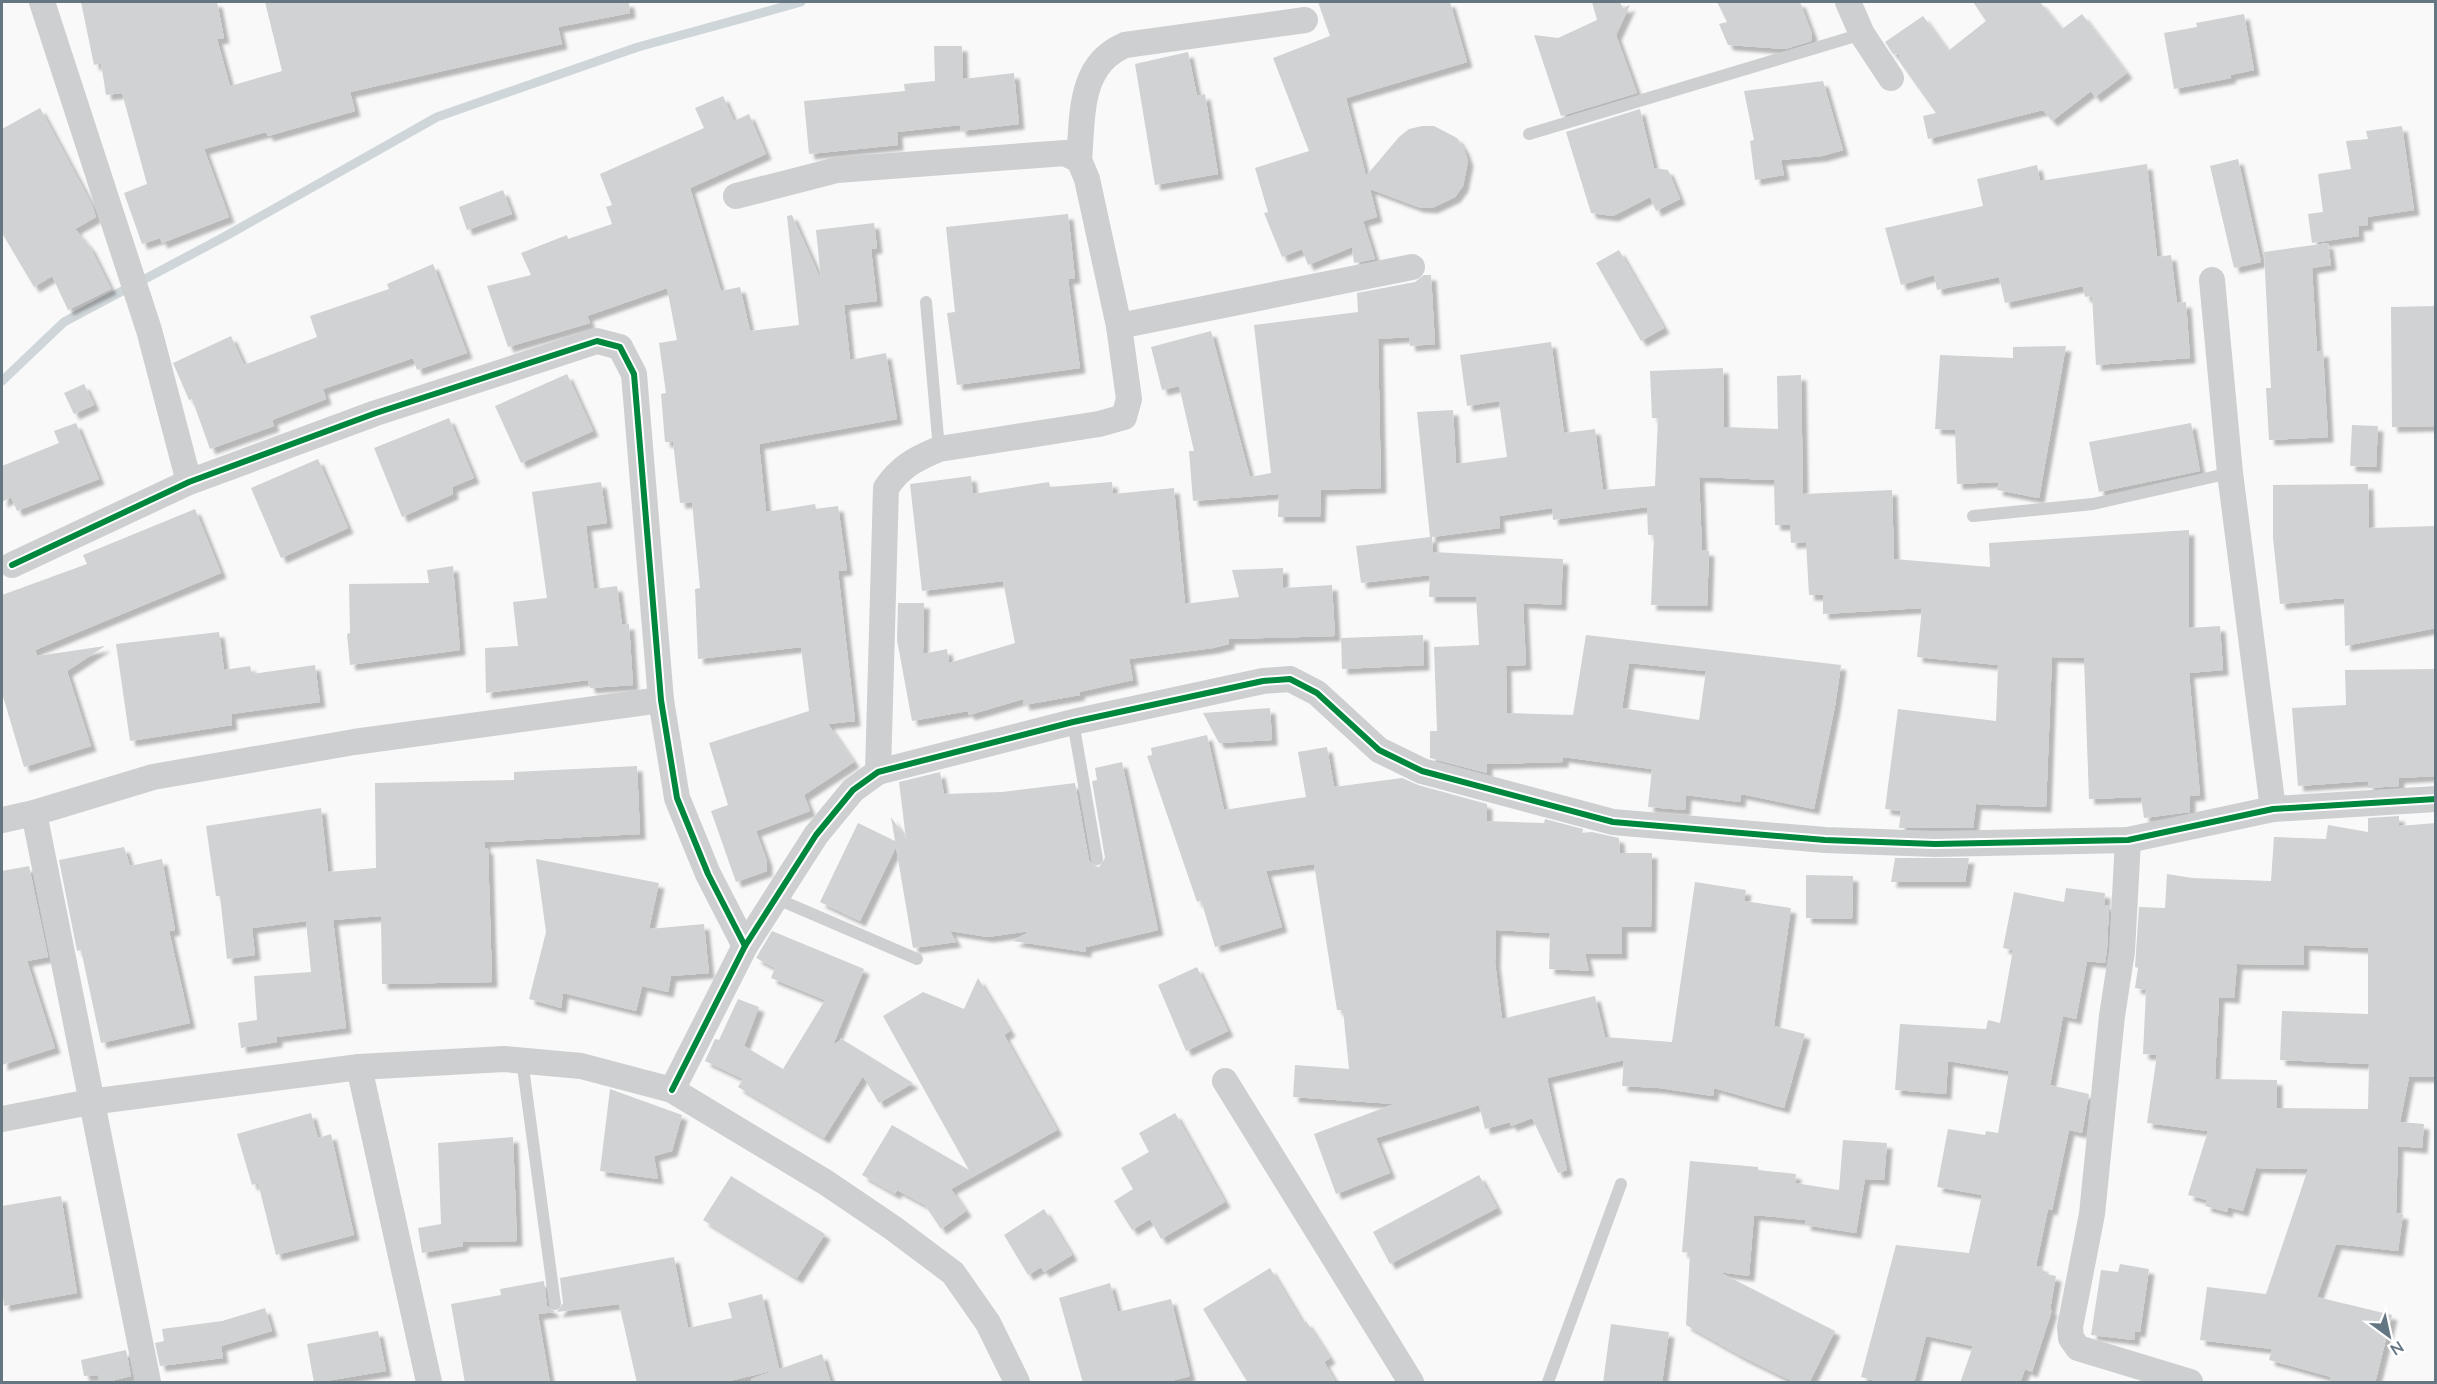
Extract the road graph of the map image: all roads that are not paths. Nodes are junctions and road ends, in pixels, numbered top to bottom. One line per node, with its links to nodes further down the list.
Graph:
1 (42, 2): 15 (street)
2 (1848, 2): 4 (street)
3 (1305, 20): 7 (street)
4 (1862, 34): 5 (street); 6 (lane)
5 (1891, 78)
6 (1529, 134)
7 (1079, 160): 8 (street); 12 (street)
8 (736, 196)
9 (1412, 267): 12 (street)
10 (2212, 280): 14 (street)
11 (926, 302): 13 (lane)
12 (1119, 326): 13 (street)
13 (939, 449): 20 (street)
14 (2230, 473): 16 (lane); 22 (street)
15 (189, 482): 17 (street); 18 (street)
16 (1973, 516)
17 (12, 565)
18 (661, 700): 23 (street); 28 (street)
19 (1073, 722): 20 (street); 25 (street); 26 (lane)
20 (878, 772): 27 (street)
21 (2436, 799): 22 (street)
22 (2273, 810): 25 (street)
23 (34, 813): 24 (street); 34 (street)
24 (2, 819)
25 (2128, 840): 43 (street)
26 (1097, 859)
27 (775, 898): 28 (street); 29 (lane)
28 (745, 946): 33 (street)
29 (917, 959)
30 (522, 1060): 31 (street); 33 (street); 37 (lane)
31 (360, 1067): 34 (street); 39 (street)
32 (1225, 1081): 41 (street)
33 (672, 1090): 40 (street)
34 (90, 1102): 35 (street); 38 (street)
35 (2, 1119)
36 (1621, 1184): 42 (lane)
37 (555, 1304)
38 (148, 1383)
39 (429, 1383)
40 (1017, 1383)
41 (1411, 1383)
42 (1548, 1383)
43 (2190, 1383)

